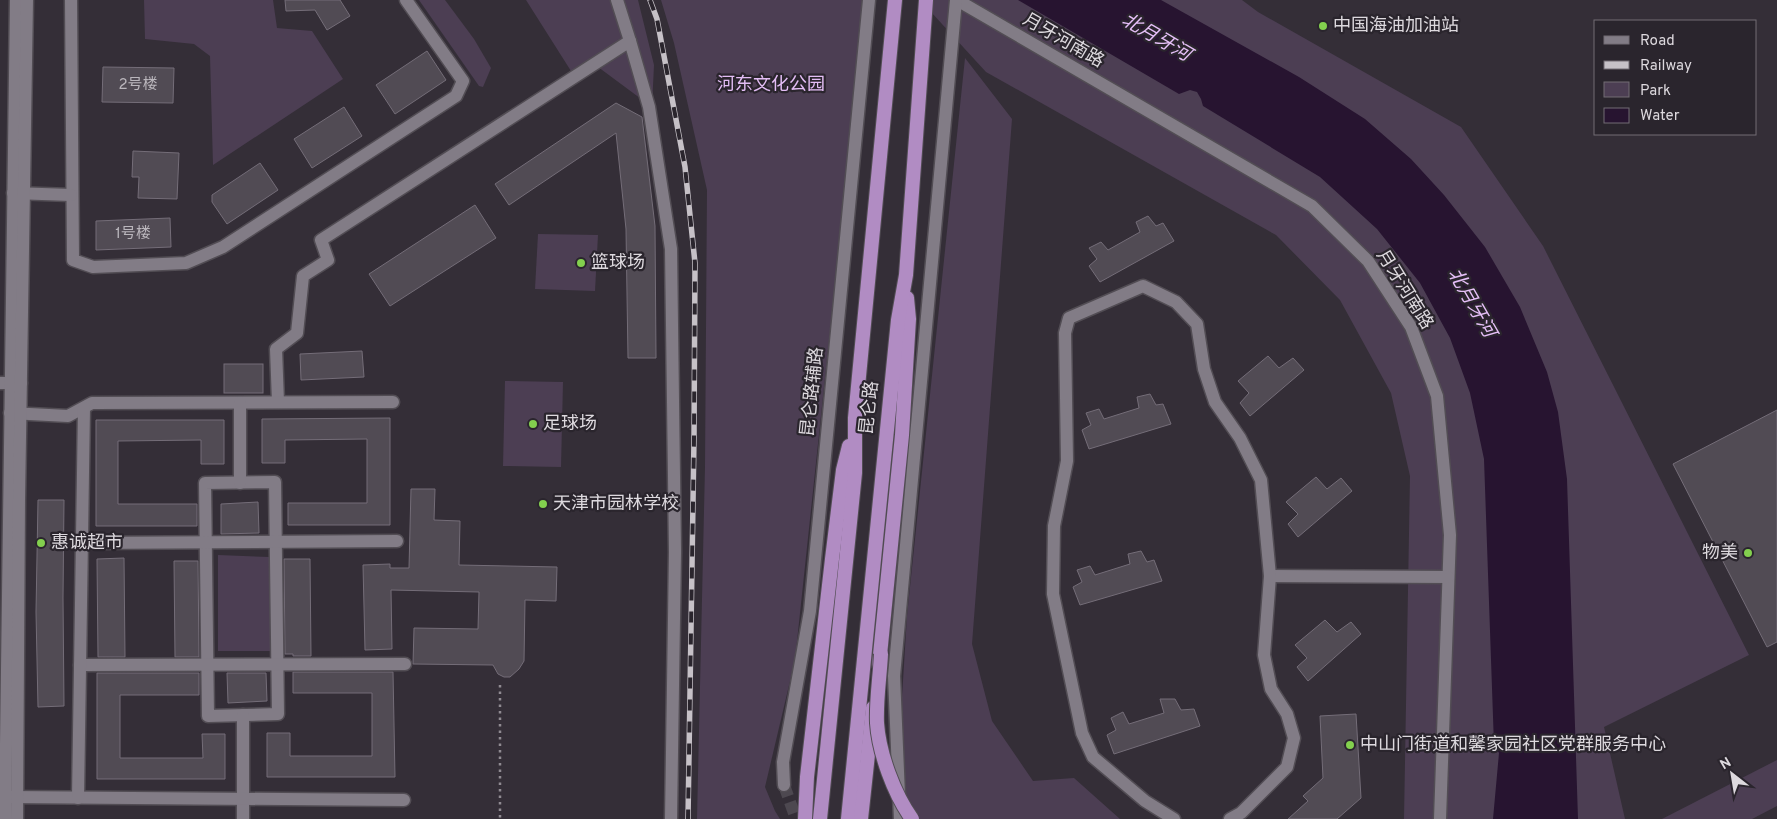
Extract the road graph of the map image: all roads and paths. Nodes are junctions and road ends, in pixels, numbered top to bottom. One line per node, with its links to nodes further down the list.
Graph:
1 (16, 0): 11 (street)
2 (27, 0): 11 (street)
3 (71, 0): 12 (street)
4 (406, 0): 12 (street)
5 (617, 0): 10 (street)
6 (869, 0): 38 (street, 昆仑路辅路)
7 (895, 0): 20 (highway, 昆仑路)
8 (926, 0): 13 (highway, 昆仑路)
9 (957, 0): 28 (street, 月牙河南路); 53 (street)
10 (630, 41): 15 (street); 47 (street)
11 (18, 194): 12 (street); 14 (street)
12 (72, 195)
13 (906, 274): 29 (highway); 51 (highway, 昆仑路)
14 (10, 383): 19 (street)
15 (278, 402): 16 (street); 17 (street)
16 (393, 402)
17 (240, 403): 18 (street); 21 (street)
18 (84, 408): 19 (street); 26 (street)
19 (15, 413): 22 (street)
20 (855, 418): 37 (highway); 50 (highway, 昆仑路)
21 (240, 482): 24 (street); 25 (street)
22 (9, 500): 34 (street)
23 (397, 541): 25 (street)
24 (206, 542): 25 (street); 26 (street); 33 (street)
25 (276, 542): 30 (street)
26 (82, 543): 32 (street)
27 (1270, 576): 28 (street); 55 (street); 56 (street)
28 (1448, 577): 57 (street, 月牙河南路)
29 (881, 654): 52 (highway, bridge); 54 (highway, bridge)
30 (278, 664): 31 (street); 33 (street); 36 (street)
31 (406, 664)
32 (80, 665): 33 (street); 40 (street)
33 (207, 665): 36 (street)
34 (8, 666): 39 (street)
35 (500, 685): 46 (path)
36 (243, 715): 41 (street)
37 (807, 776): 48 (highway); 49 (highway)
38 (784, 785)
39 (9, 792): 40 (street); 43 (street); 44 (street)
40 (78, 798): 41 (street)
41 (244, 799): 42 (street); 45 (street)
42 (404, 800)
43 (5, 819)
44 (16, 819)
45 (244, 819)
46 (500, 819)
47 (671, 819)
48 (799, 819)
49 (805, 819)
50 (820, 819)
51 (848, 819)
52 (861, 819)
53 (900, 819)
54 (912, 819)
55 (1174, 819)
56 (1230, 819)
57 (1440, 819)

